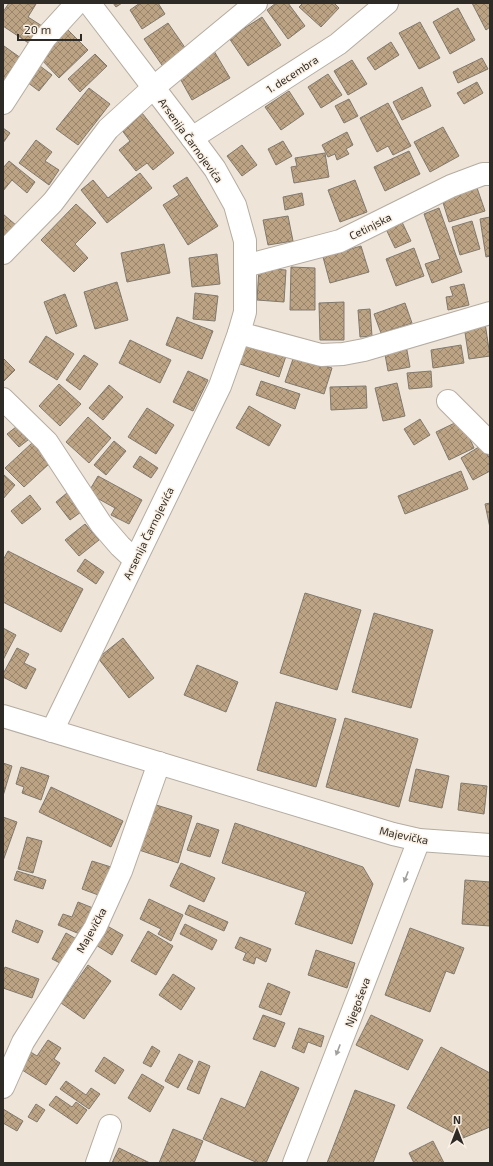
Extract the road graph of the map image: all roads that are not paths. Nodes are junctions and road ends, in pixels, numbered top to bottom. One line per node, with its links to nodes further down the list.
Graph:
1 (77, 3): 6 (street)
2 (89, 3): 5 (street, Arsenija Čarnojevića)
3 (256, 3): 5 (street, Arsenija Čarnojevića)
4 (387, 3): 7 (street, 1. decembra)
5 (153, 88): 7 (street, Arsenija Čarnojevića); 9 (street, Arsenija Čarnojevića)
6 (3, 103)
7 (192, 138): 10 (street, Arsenija Čarnojevića)
8 (490, 174): 10 (street, Cetinjska)
9 (3, 253)
10 (245, 266): 12 (street, Arsenija Čarnojevića)
11 (490, 313): 12 (street)
12 (239, 332): 16 (street, Arsenija Čarnojevića)
13 (3, 399): 16 (street)
14 (448, 401): 15 (street)
15 (490, 443)
16 (135, 560): 18 (street, Arsenija Čarnojevića)
17 (3, 716): 18 (street, Majevička)
18 (52, 731): 19 (street, Majevička)
19 (159, 762): 20 (street, Majevička); 22 (street, Majevička)
20 (419, 840): 21 (street, Majevička); 25 (street, Njegoševa, one-way to 25)
21 (490, 845)
22 (3, 1087)
23 (110, 1126): 24 (street)
24 (96, 1163)
25 (294, 1163)

